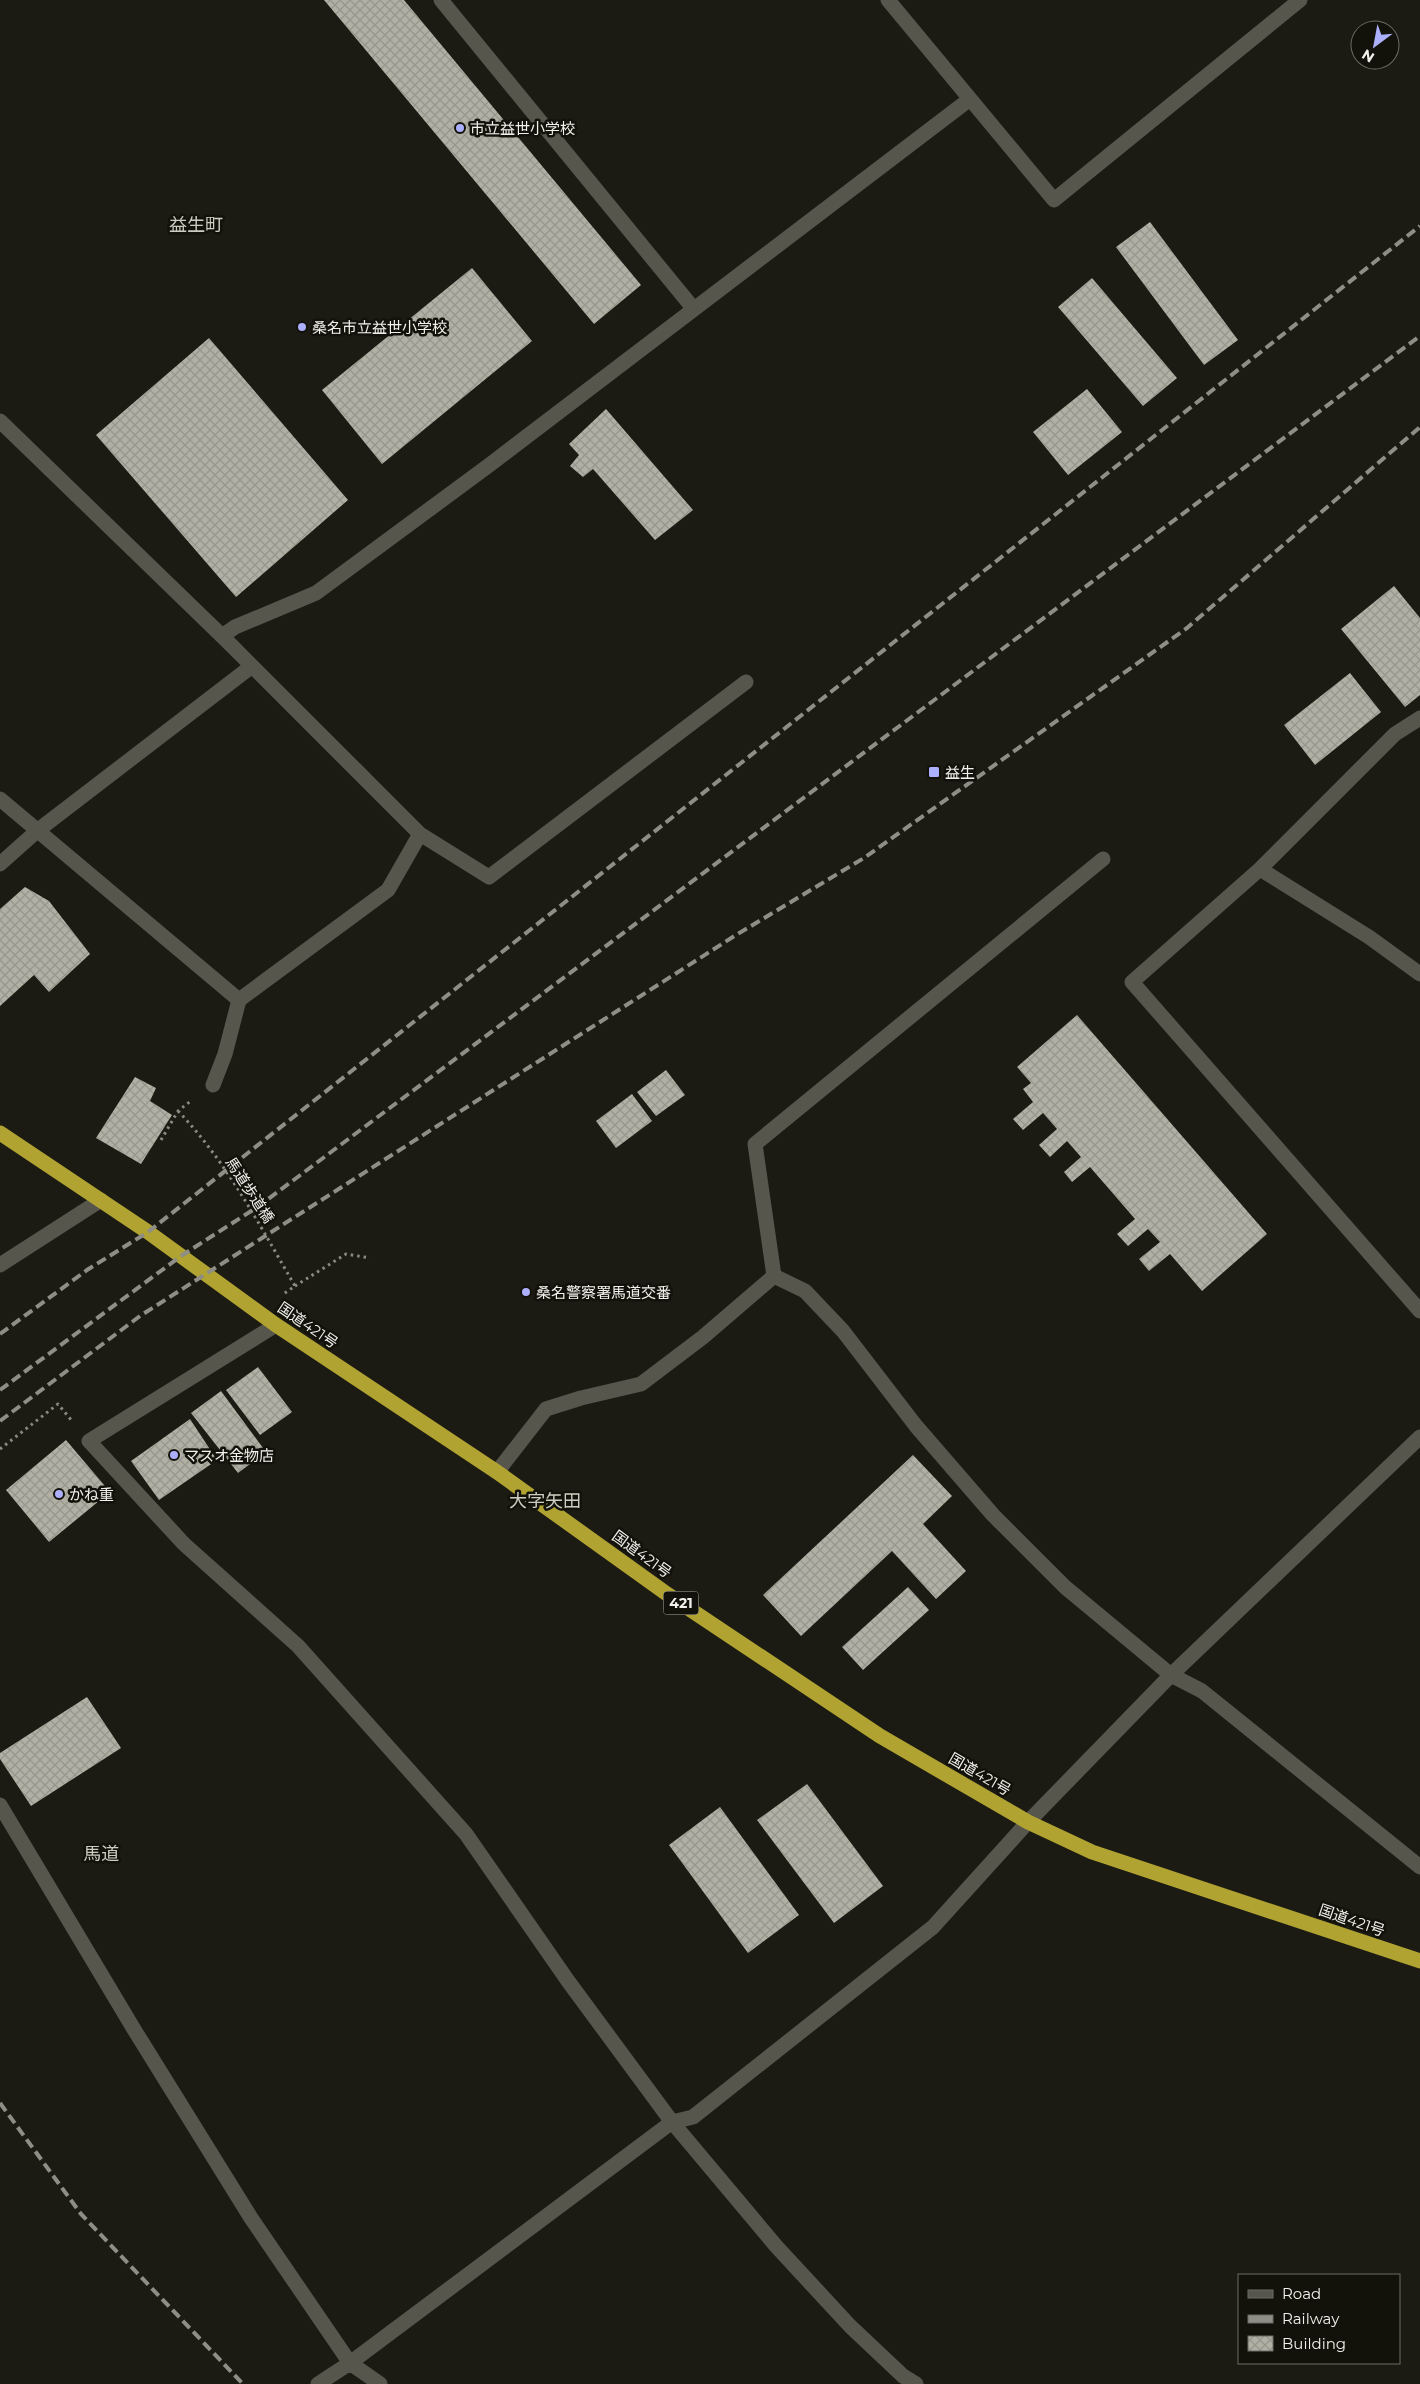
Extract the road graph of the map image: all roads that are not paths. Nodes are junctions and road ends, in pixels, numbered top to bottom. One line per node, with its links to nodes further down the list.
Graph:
1 (441, 0): 5 (street)
2 (888, 0): 4 (street)
3 (1300, 0): 4 (street)
4 (970, 100): 5 (street)
5 (693, 308): 7 (street)
6 (0, 421): 7 (street)
7 (222, 636): 8 (street)
8 (252, 666): 12 (street); 13 (street)
9 (746, 682): 13 (street)
10 (1420, 718): 16 (street)
11 (0, 799): 12 (street)
12 (38, 831): 15 (street); 18 (street)
13 (420, 834): 18 (street)
14 (1103, 859): 23 (street)
15 (0, 864)
16 (1260, 869): 17 (street); 24 (street)
17 (1420, 974)
18 (239, 1000): 19 (street)
19 (214, 1084)
20 (0, 1133): 21 (highway, 国道421号 / 421)
21 (101, 1200): 22 (street); 25 (highway, 国道421号 / 421)
22 (0, 1265)
23 (774, 1276): 27 (street); 28 (street)
24 (1420, 1311)
25 (276, 1325): 27 (highway, 国道421号 / 421); 33 (street)
26 (1420, 1437): 28 (street)
27 (498, 1472): 30 (highway, 国道421号 / 421)
28 (1170, 1675): 30 (street); 31 (street)
29 (0, 1805): 34 (street)
30 (1028, 1822): 32 (highway, 国道421号 / 421); 33 (street)
31 (1420, 1867)
32 (1420, 1962)
33 (672, 2122): 34 (street); 35 (street)
34 (350, 2363): 36 (street); 37 (street)
35 (901, 2380): 38 (street)
36 (318, 2384)
37 (380, 2384)
38 (916, 2384)

